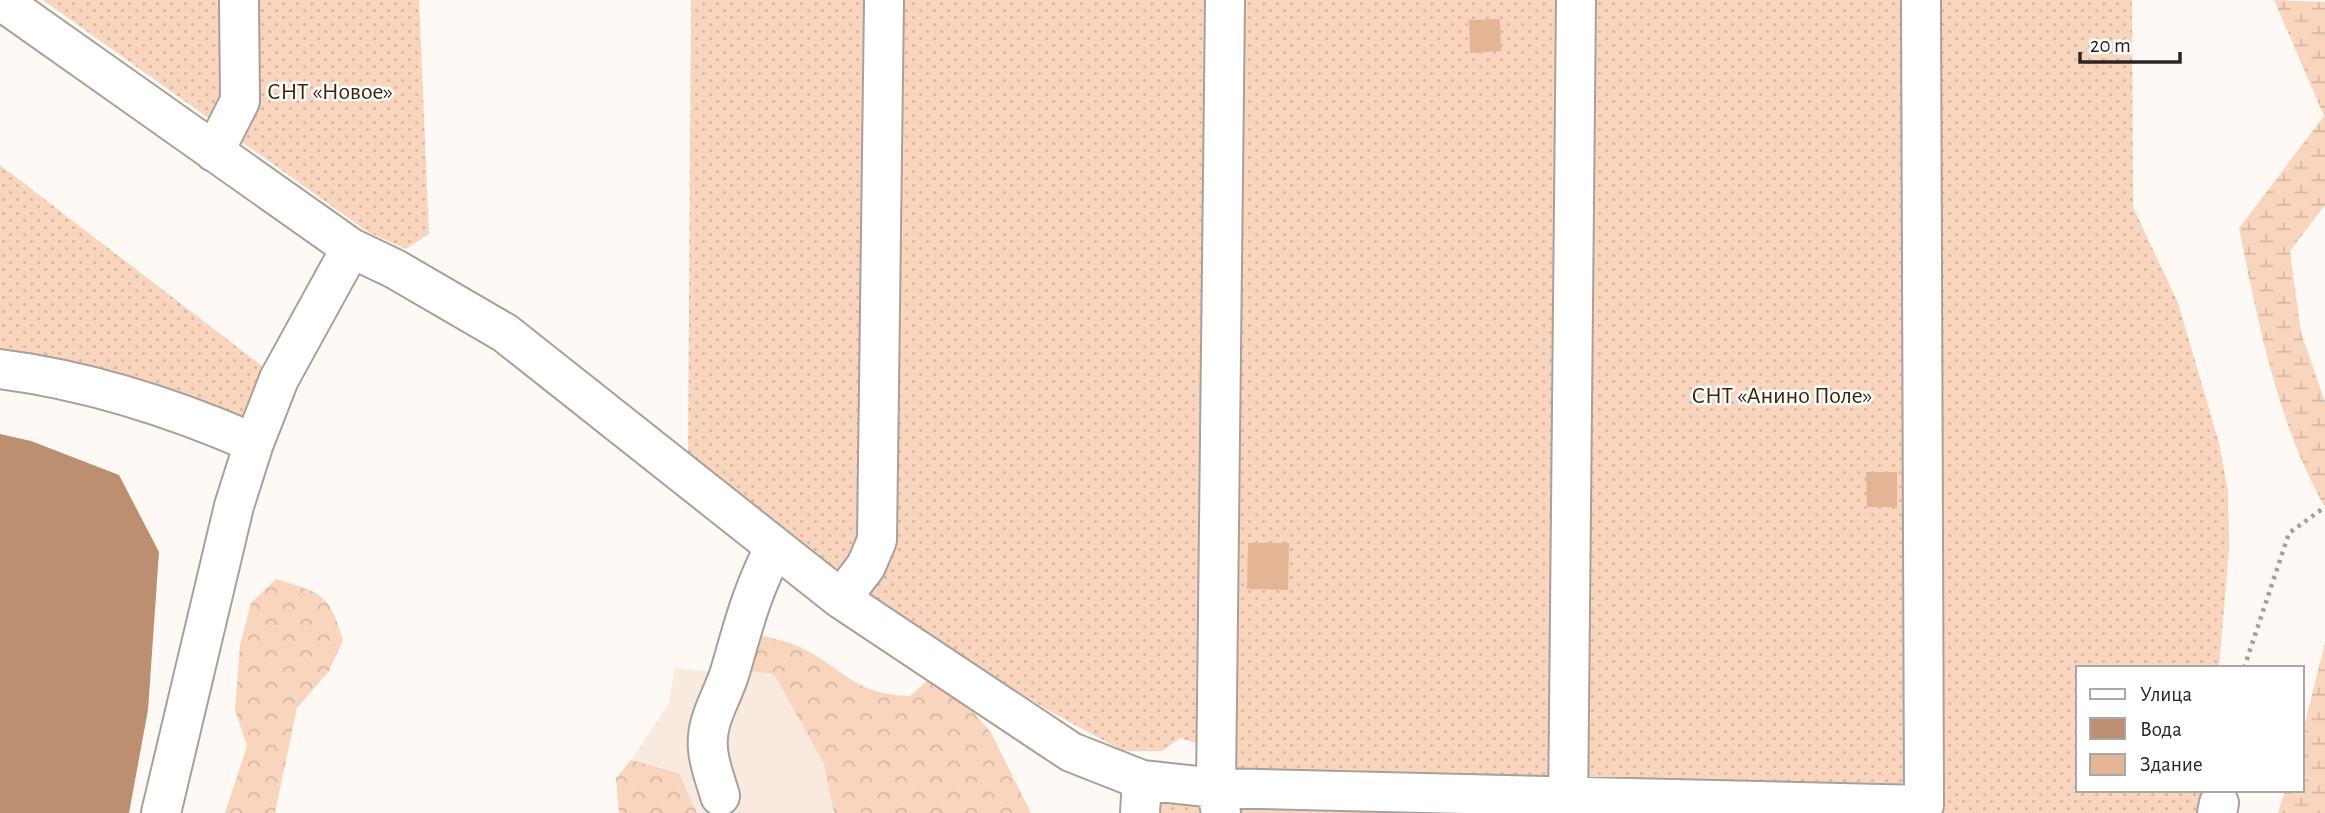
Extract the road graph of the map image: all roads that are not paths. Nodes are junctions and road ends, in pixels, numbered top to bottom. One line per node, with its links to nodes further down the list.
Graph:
1 (239, 0): 7 (street)
2 (884, 0): 12 (street)
3 (1225, 0): 15 (street)
4 (1576, 0): 16 (street)
5 (1921, 0): 16 (street)
6 (0, 1): 7 (street)
7 (214, 152): 8 (street)
8 (351, 248): 10 (street); 11 (street)
9 (0, 369): 10 (street)
10 (254, 443): 17 (street)
11 (775, 547): 12 (street); 13 (street)
12 (841, 599): 14 (street)
13 (720, 796)
14 (1141, 797): 15 (street)
15 (1218, 801): 16 (street)
16 (1567, 805)
17 (161, 813)

